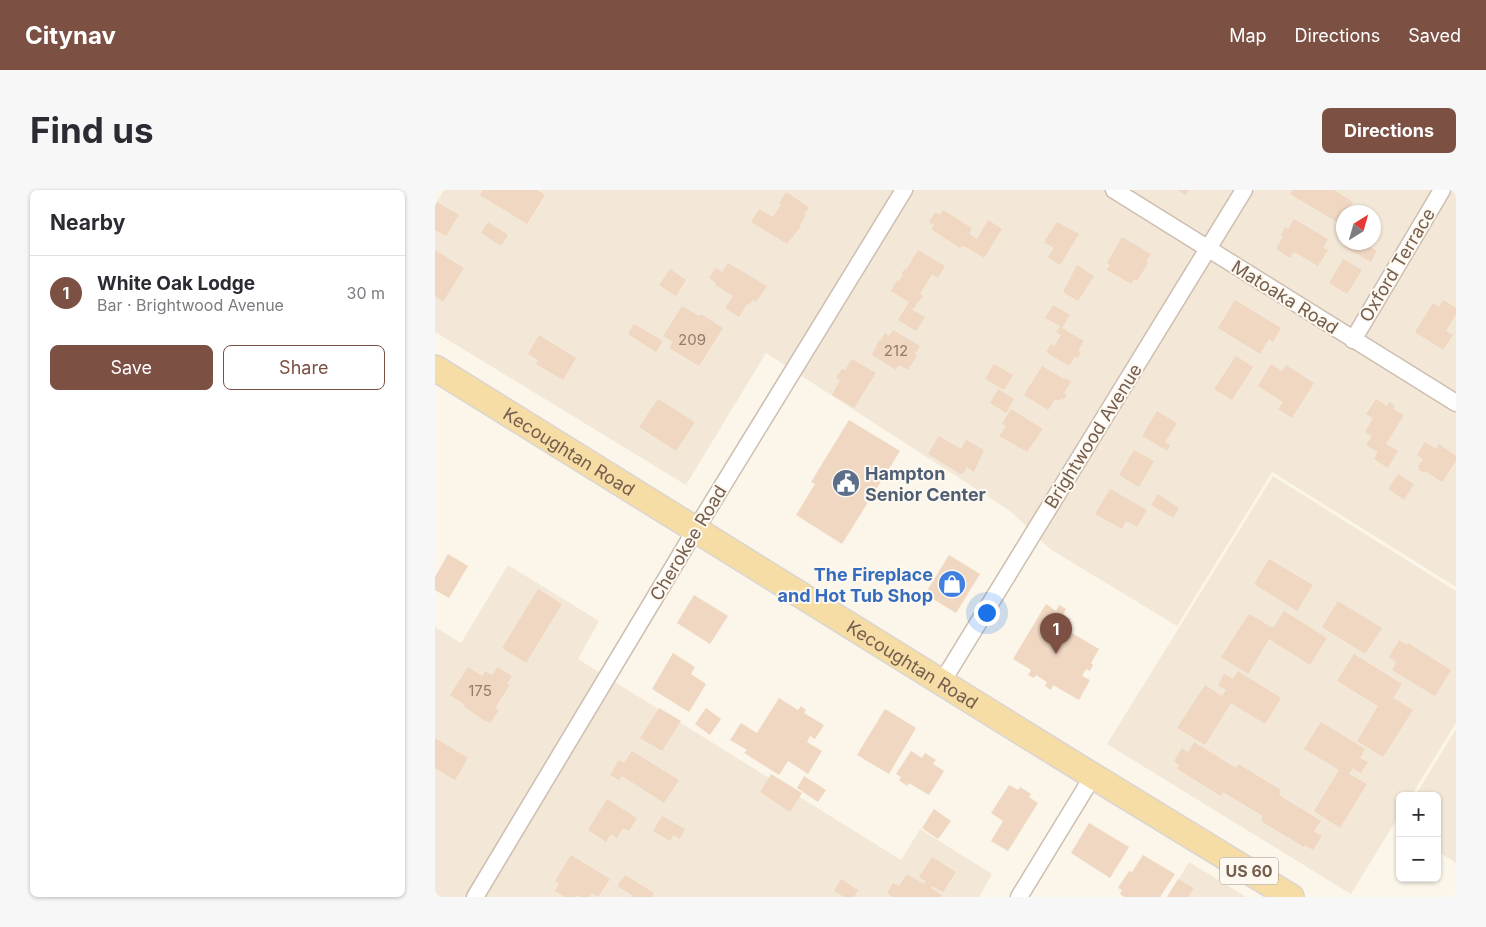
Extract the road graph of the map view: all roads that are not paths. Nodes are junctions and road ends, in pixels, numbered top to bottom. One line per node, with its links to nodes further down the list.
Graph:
1 (904, 190): 9 (street, Cherokee Road)
2 (1114, 190): 5 (street, Matoaka Road)
3 (1244, 190): 5 (street, Brightwood Avenue)
4 (1442, 190): 6 (street, Oxford Terrace)
5 (1208, 248): 6 (street, Matoaka Road); 10 (street, Brightwood Avenue)
6 (1353, 340): 8 (street, Matoaka Road)
7 (435, 368): 9 (main road, Kecoughtan Road / US 60)
8 (1456, 403)
9 (696, 529): 10 (main road, Kecoughtan Road / US 60); 12 (street, Cherokee Road)
10 (942, 682): 11 (main road, Kecoughtan Road / US 60)
11 (1093, 776): 13 (street); 14 (main road, Kecoughtan Road / US 60)
12 (475, 897)
13 (1019, 897)
14 (1291, 897)

